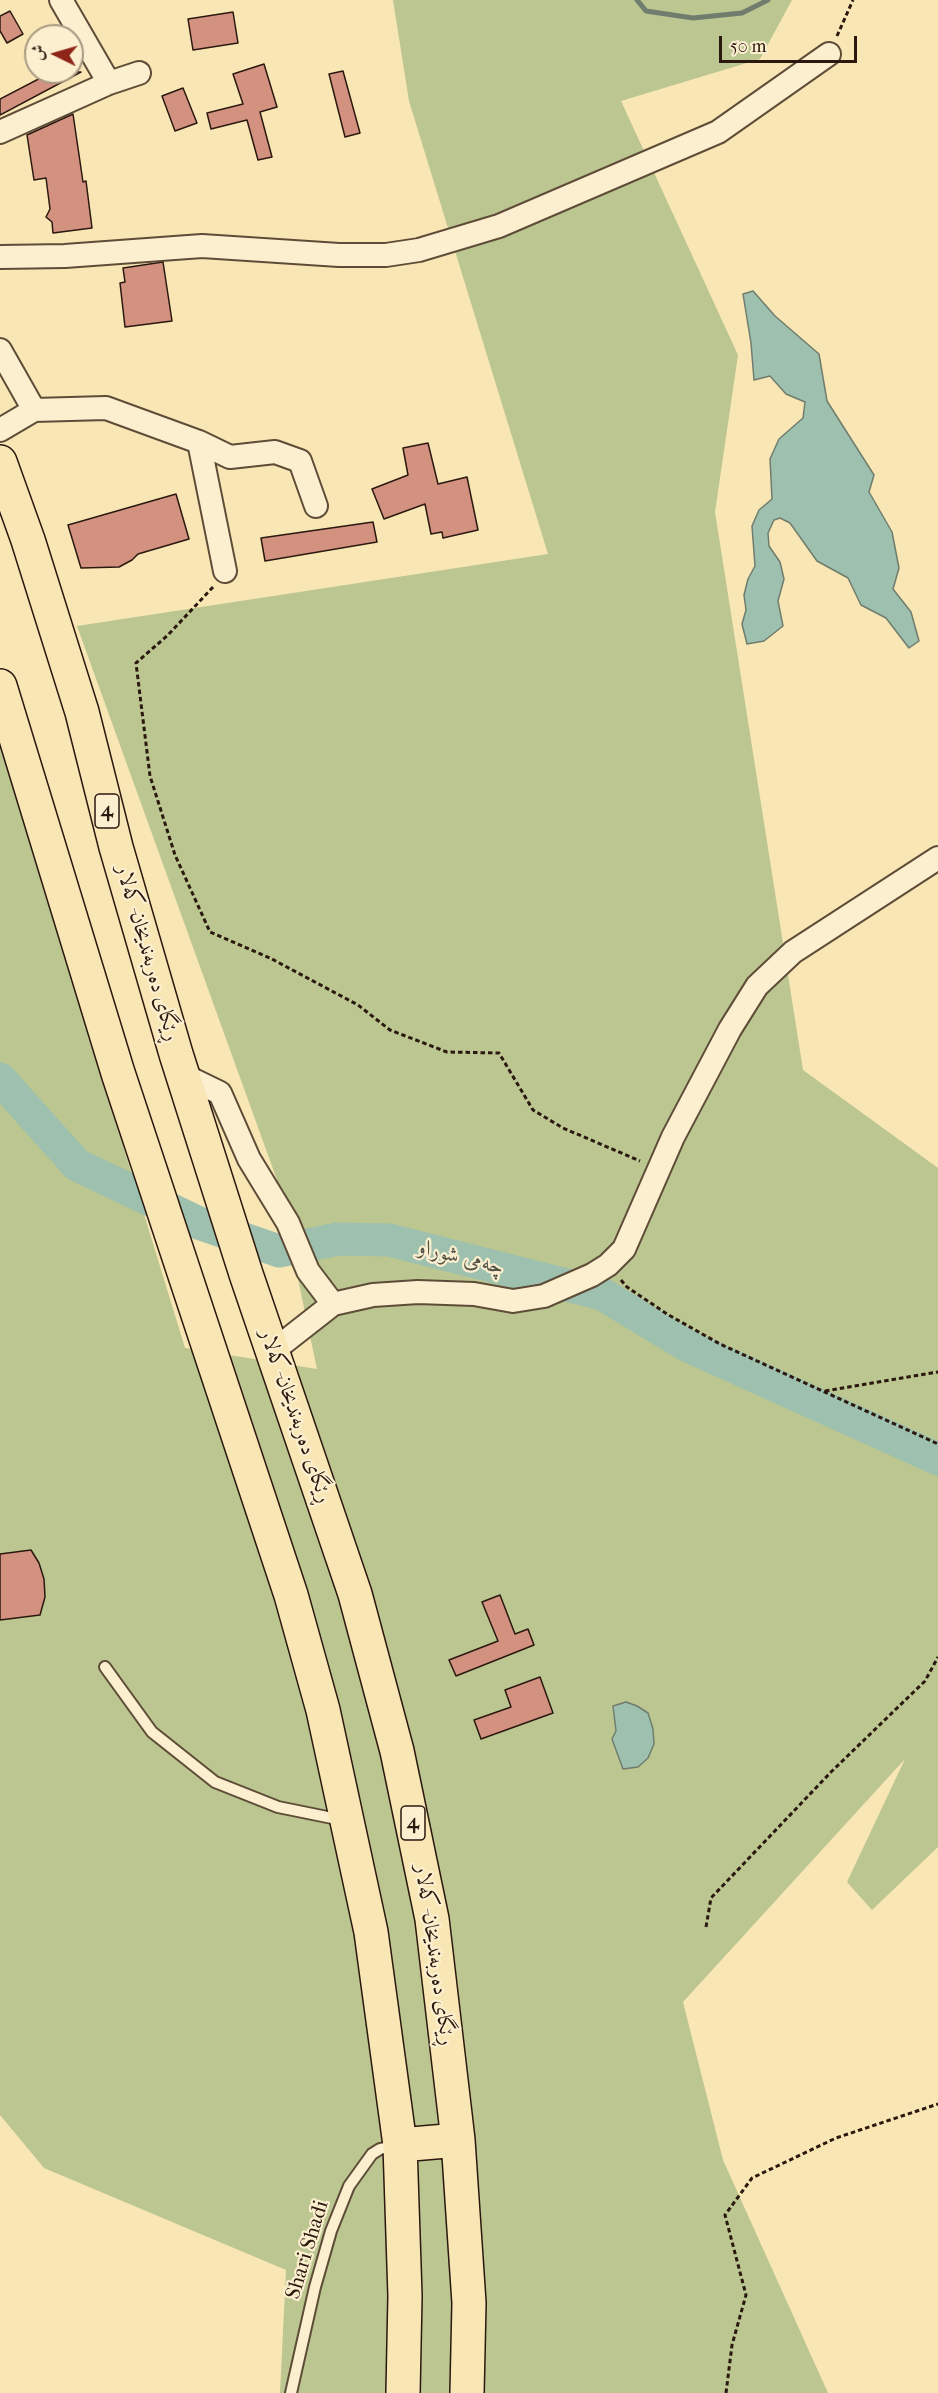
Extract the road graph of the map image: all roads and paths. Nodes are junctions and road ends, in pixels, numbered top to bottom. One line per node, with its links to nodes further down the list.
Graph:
1 (61, 0): 5 (street)
2 (853, 0): 3 (path)
3 (829, 54): 7 (street)
4 (139, 73): 5 (street)
5 (108, 83): 6 (street)
6 (0, 132)
7 (0, 256)
8 (0, 350): 9 (street)
9 (34, 410): 10 (street); 11 (street)
10 (0, 430)
11 (199, 442): 13 (street); 14 (street)
12 (0, 462): 17 (highway, ڕێگای دەربەندیخان-کەلار / 4)
13 (316, 506)
14 (225, 572): 18 (path)
15 (0, 686): 27 (highway)
16 (938, 858): 18 (street)
17 (183, 1075): 20 (street); 21 (highway, ڕێگای دەربەندیخان-کەلار / 4)
18 (658, 1170): 19 (street)
19 (608, 1265): 20 (street); 23 (path)
20 (333, 1304): 21 (street)
21 (273, 1351): 30 (highway, ڕێگای دەربەندیخان-کەلار / 4)
22 (938, 1372): 23 (path)
23 (822, 1392): 24 (path)
24 (938, 1444)
25 (938, 1657): 28 (path)
26 (105, 1667): 27 (lane)
27 (348, 1822): 31 (highway)
28 (706, 1927)
29 (938, 2104): 35 (path)
30 (458, 2140): 31 (highway); 34 (highway, ڕێگای دەربەندیخان-کەلار / 4)
31 (400, 2145): 32 (lane, Shari Shadi); 33 (highway)
32 (291, 2393)
33 (403, 2393)
34 (467, 2393)
35 (726, 2393)

